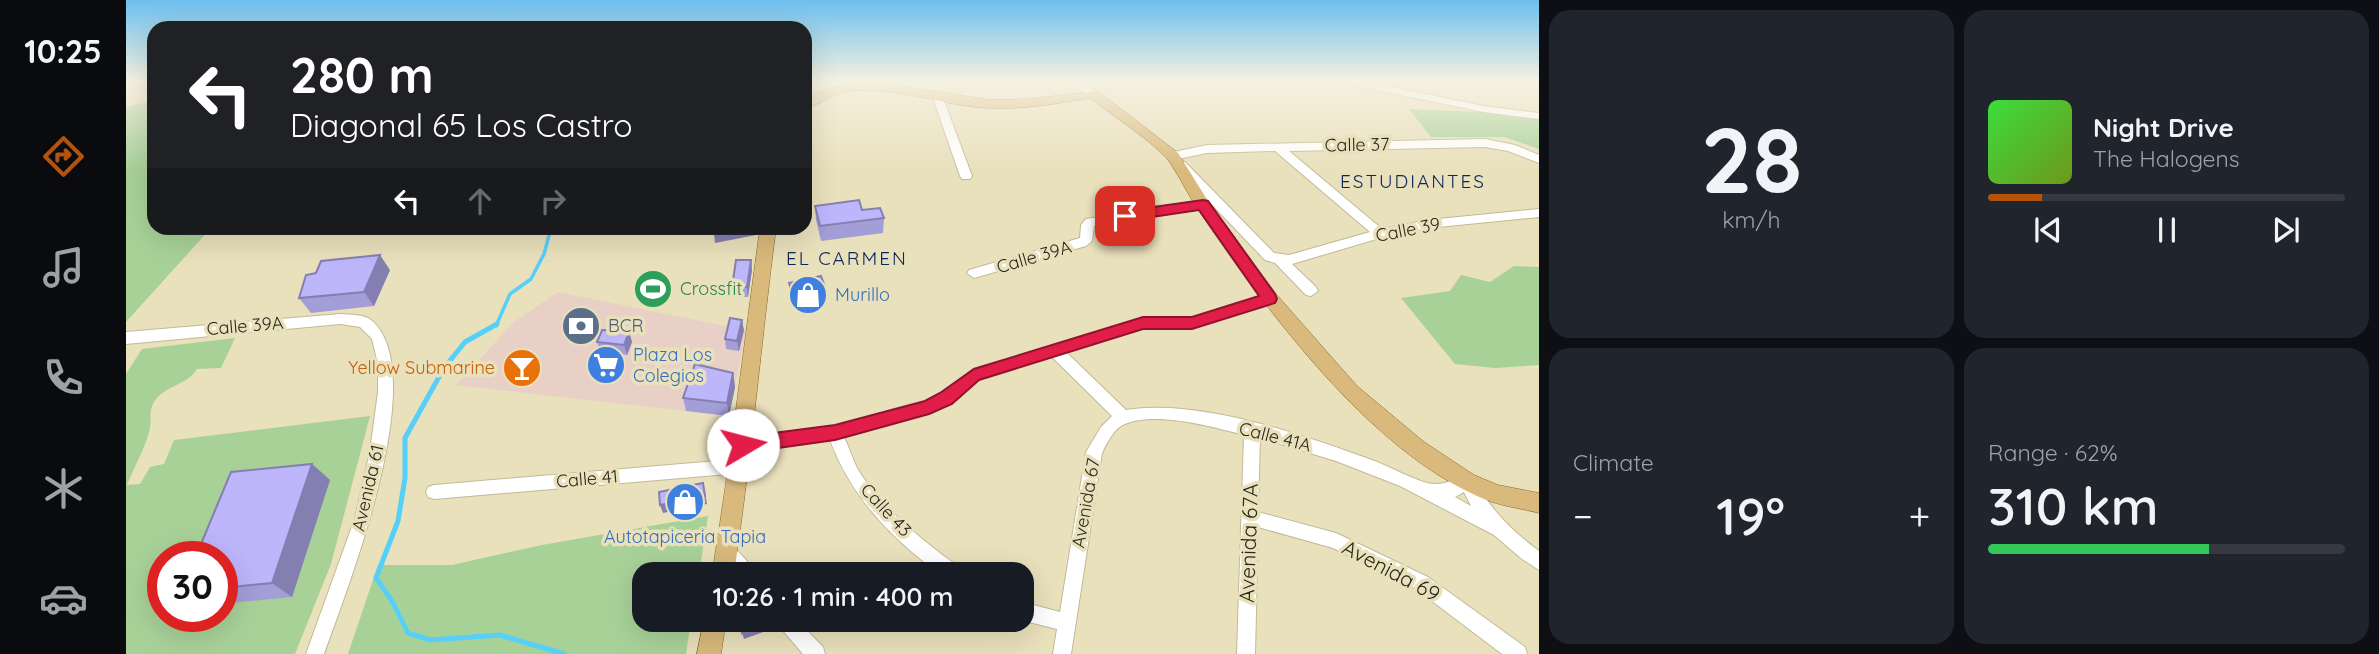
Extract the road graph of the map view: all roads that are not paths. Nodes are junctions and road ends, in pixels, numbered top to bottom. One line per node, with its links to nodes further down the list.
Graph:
1 (942, 111): 8 (street)
2 (1114, 111): 6 (main road)
3 (1495, 111): 4 (street)
4 (1539, 116)
5 (1276, 147): 6 (street, Calle 37); 7 (street, Calle 37); 11 (street)
6 (1173, 156): 9 (main road); 13 (street)
7 (1539, 159)
8 (966, 176)
9 (1203, 205): 14 (street, Calle 39A); 16 (main road)
10 (1539, 213): 11 (street, Calle 39)
11 (1380, 234): 13 (street, Calle 39)
12 (767, 235): 23 (main road)
13 (1279, 259): 15 (street)
14 (974, 274)
15 (1311, 291)
16 (1270, 299): 19 (street); 25 (main road)
17 (364, 322): 18 (street, Calle 39A); 40 (street, Avenida 61)
18 (126, 338)
19 (1054, 350): 20 (street); 22 (street)
20 (1123, 417): 21 (street, Calle 41A); 37 (street, Avenida 67)
21 (1252, 431): 26 (street, Calle 41A); 29 (street, Avenida 67A)
22 (835, 433): 23 (street); 34 (street, Calle 43)
23 (743, 445): 24 (main road)
24 (740, 466): 27 (street, Calle 41); 31 (main road)
25 (1467, 481): 26 (street, Calle 41A); 28 (main road); 30 (street)
26 (1420, 489): 30 (street, Calle 41A)
27 (434, 492)
28 (1539, 503)
29 (1249, 517): 44 (street, Avenida 67A); 45 (street, Avenida 69)
30 (1497, 528): 35 (street)
31 (726, 552): 32 (main road); 33 (street)
32 (725, 562)
33 (735, 562)
34 (937, 562)
35 (1539, 562)
36 (1034, 614): 37 (street)
37 (1067, 623): 43 (street, Avenida 67)
38 (713, 632): 41 (main road)
39 (796, 632): 42 (street)
40 (316, 654)
41 (709, 654)
42 (816, 654)
43 (1062, 654)
44 (1246, 654)
45 (1518, 654)

